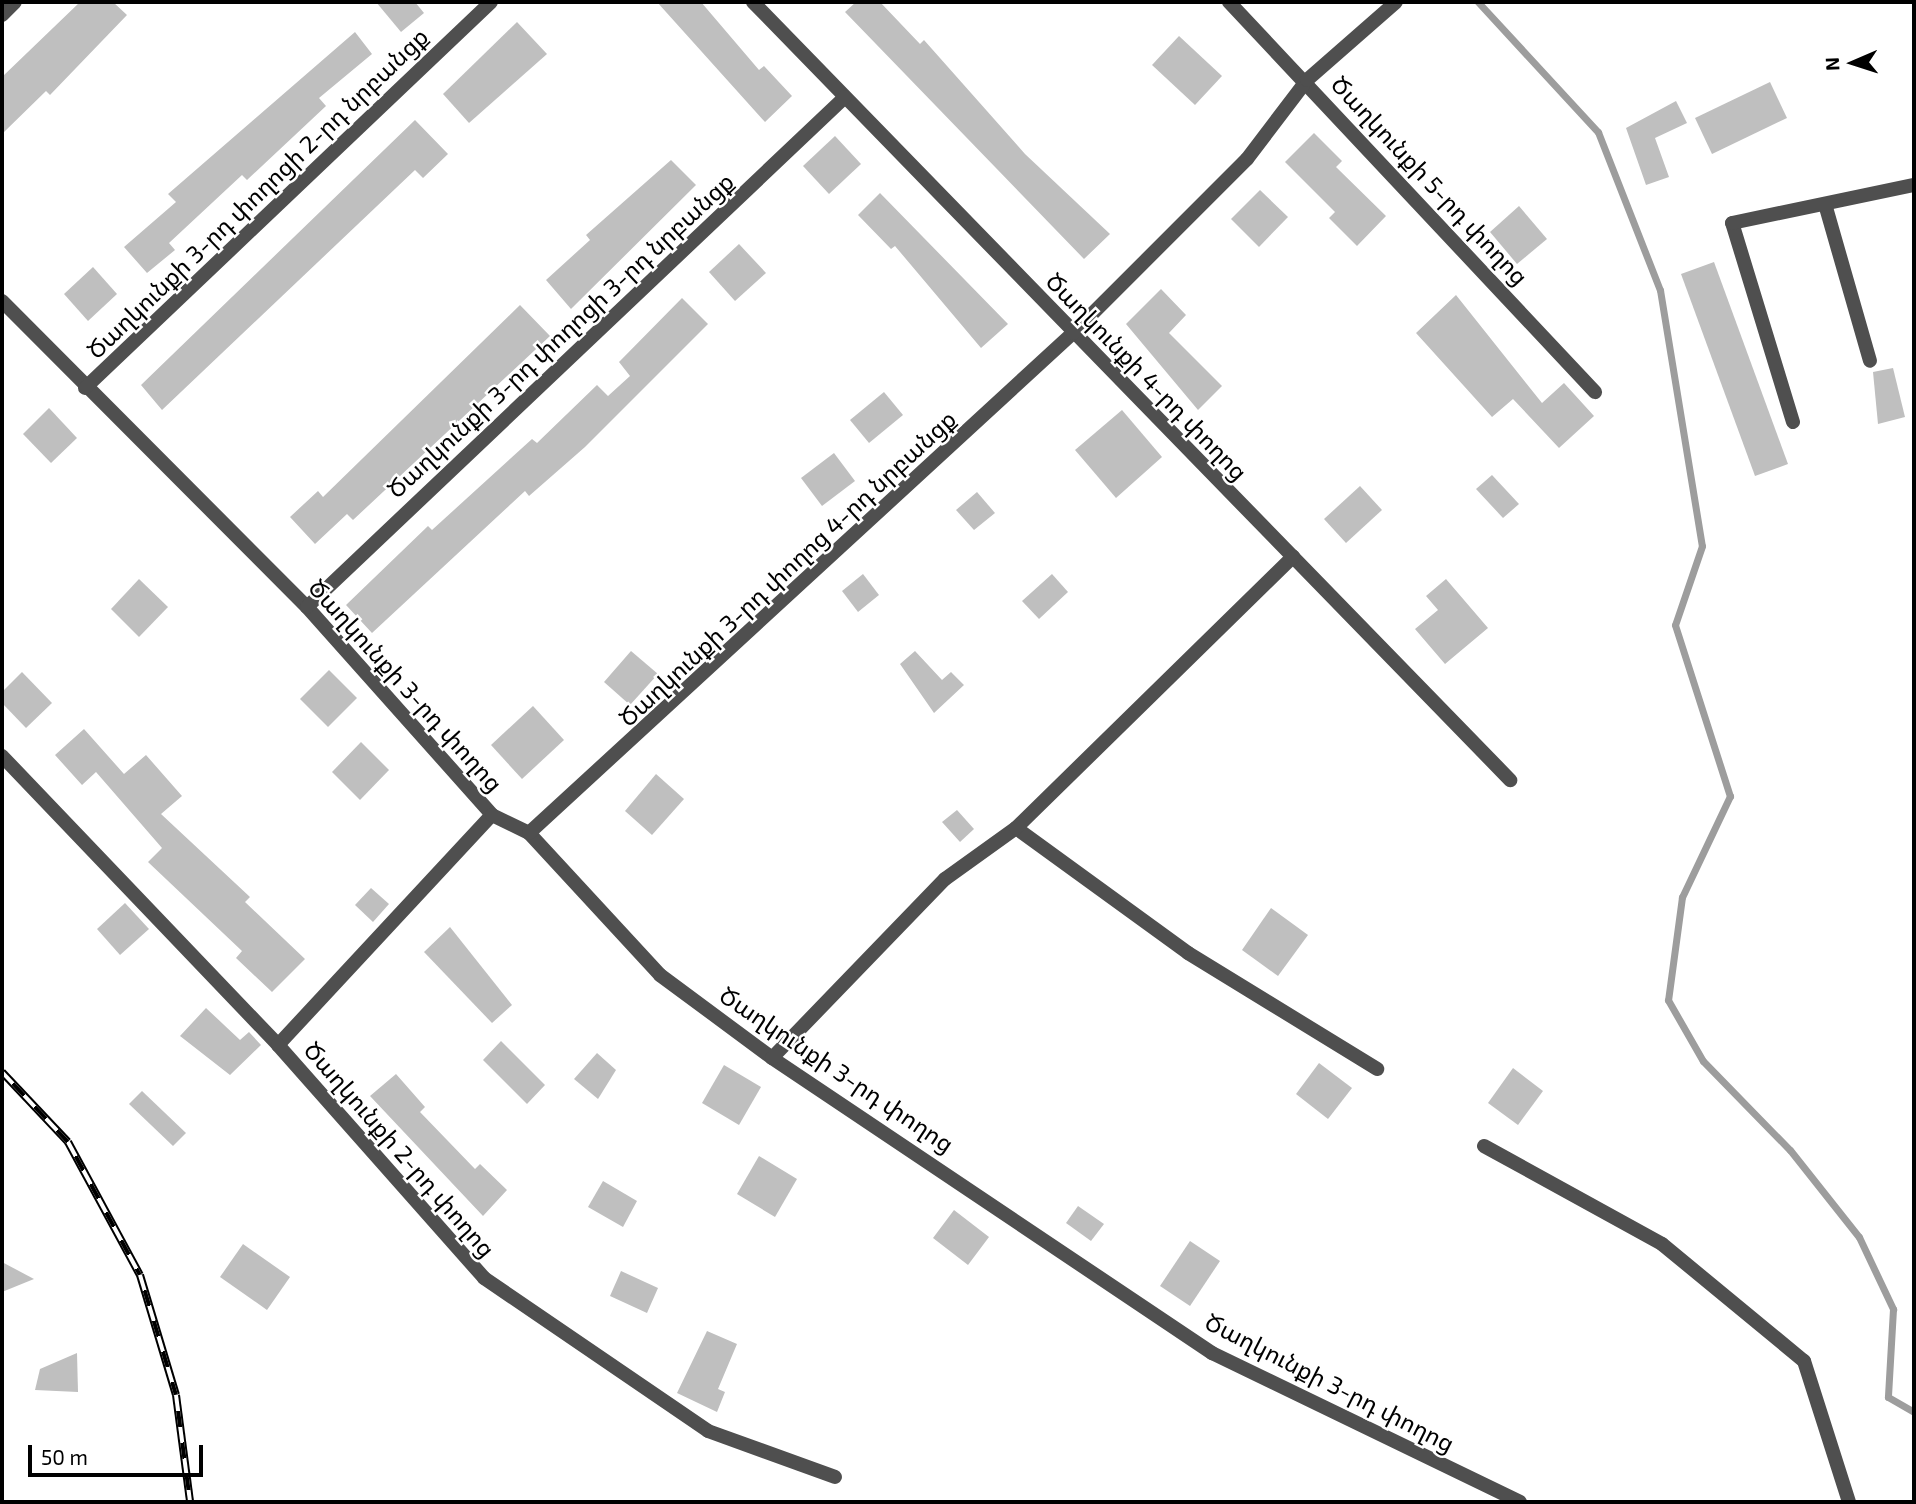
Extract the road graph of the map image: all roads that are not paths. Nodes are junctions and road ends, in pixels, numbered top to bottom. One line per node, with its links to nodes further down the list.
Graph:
1 (15, 2): 6 (street)
2 (491, 2): 14 (street, Ծաղկունքի 3-րդ փողոցի 2-րդ նրբանցք)
3 (753, 2): 8 (street, Ծաղկունքի 4-րդ փողոց)
4 (1229, 2): 7 (street, Ծաղկունքի 5-րդ փողոց)
5 (1396, 2): 7 (street, Ծաղկունքի 3-րդ փողոց 4-րդ նրբանցք)
6 (2, 15)
7 (1307, 80): 12 (street, Ծաղկունքի 3-րդ փողոց 4-րդ նրբանցք); 15 (street, Ծաղկունքի 5-րդ փողոց)
8 (845, 97): 12 (street, Ծաղկունքի 4-րդ փողոց); 18 (street, Ծաղկունքի 3-րդ փողոցի 3-րդ նրբանցք)
9 (1914, 185): 10 (street)
10 (1825, 204): 13 (street); 16 (street)
11 (2, 301): 14 (street, Ծաղկունքի 3-րդ փողոց)
12 (1073, 333): 17 (street, Ծաղկունքի 4-րդ փողոց); 23 (street, Ծաղկունքի 3-րդ փողոց 4-րդ նրբանցք)
13 (1870, 361)
14 (85, 388): 18 (street, Ծաղկունքի 3-րդ փողոց)
15 (1595, 392)
16 (1793, 422)
17 (1293, 557): 20 (street, Ծաղկունքի 4-րդ փողոց); 22 (street)
18 (306, 607): 21 (street, Ծաղկունքի 3-րդ փողոց)
19 (2, 756): 24 (street, Ծաղկունքի 2-րդ փողոց)
20 (1510, 780)
21 (492, 815): 23 (street, Ծաղկունքի 3-րդ փողոց); 24 (street)
22 (1016, 828): 25 (street); 26 (street)
23 (529, 833): 25 (street, Ծաղկունքի 3-րդ փողոց)
24 (278, 1045): 28 (street, Ծաղկունքի 2-րդ փողոց)
25 (772, 1058): 29 (street, Ծաղկունքի 3-րդ փողոց)
26 (1377, 1069)
27 (1483, 1146): 30 (street)
28 (835, 1477)
29 (1518, 1501)
30 (1849, 1502)

